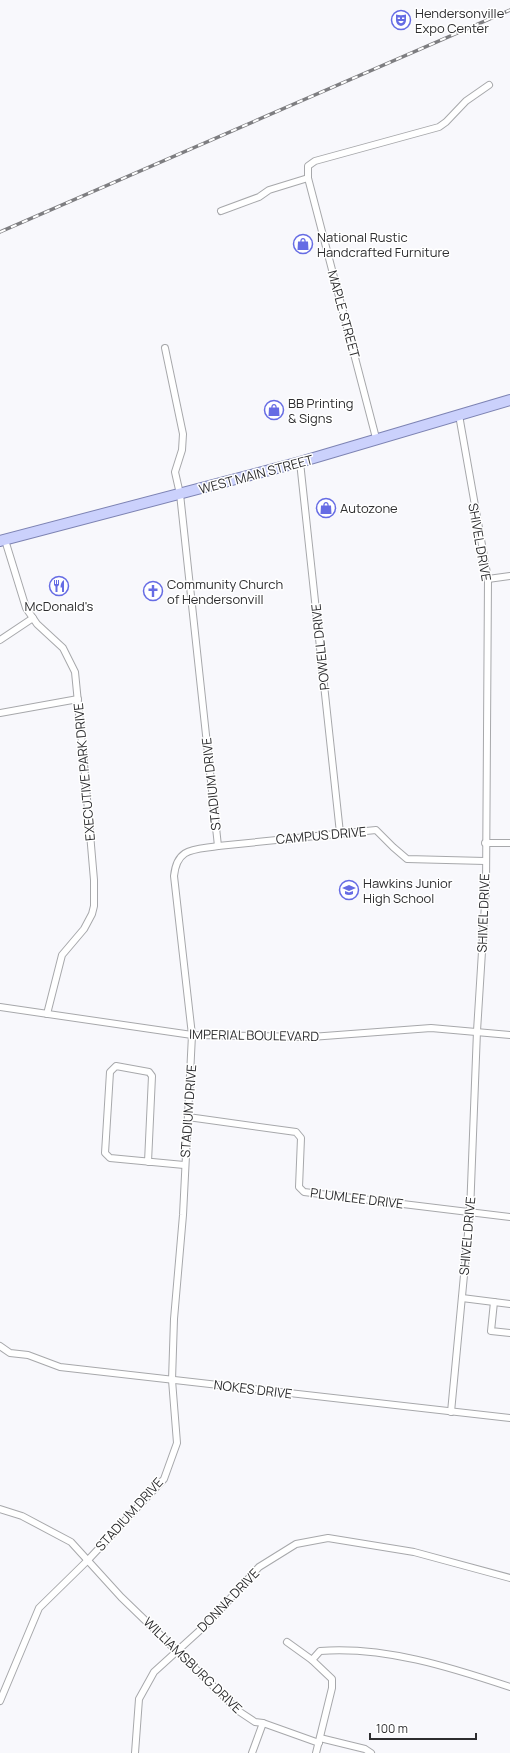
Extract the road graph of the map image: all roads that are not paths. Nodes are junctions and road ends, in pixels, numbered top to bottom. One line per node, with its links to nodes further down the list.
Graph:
1 (489, 86): 2 (street, MAPLE STREET)
2 (308, 178): 3 (street); 7 (street, MAPLE STREET)
3 (221, 211)
4 (165, 348): 9 (street, STADIUM DRIVE)
5 (510, 400): 6 (main road, WEST MAIN STREET)
6 (459, 415): 7 (main road, WEST MAIN STREET); 12 (street, SHIVEL DRIVE)
7 (376, 438): 8 (main road, WEST MAIN STREET)
8 (300, 462): 9 (main road, WEST MAIN STREET); 17 (street, POWELL DRIVE)
9 (180, 494): 10 (main road, WEST MAIN STREET); 20 (street, STADIUM DRIVE)
10 (3, 541): 13 (street, EXECUTIVE PARK DRIVE)
11 (510, 576): 12 (street)
12 (488, 579): 18 (street, SHIVEL DRIVE)
13 (33, 618): 14 (street); 15 (street, EXECUTIVE PARK DRIVE)
14 (0, 640)
15 (78, 699): 16 (street); 23 (street, EXECUTIVE PARK DRIVE)
16 (0, 713)
17 (340, 833): 20 (street, CAMPUS DRIVE); 21 (street, CAMPUS DRIVE)
18 (485, 843): 19 (street); 21 (street, SHIVEL DRIVE)
19 (510, 843)
20 (218, 846): 25 (street, STADIUM DRIVE)
21 (485, 861): 24 (street, SHIVEL DRIVE)
22 (0, 1007): 23 (street, IMPERIAL BOULEVARD)
23 (47, 1014): 25 (street, IMPERIAL BOULEVARD)
24 (477, 1031): 25 (street, IMPERIAL BOULEVARD); 26 (street, IMPERIAL BOULEVARD); 30 (street, SHIVEL DRIVE)
25 (192, 1035): 27 (street, STADIUM DRIVE)
26 (510, 1035)
27 (188, 1117): 29 (street, STADIUM DRIVE); 30 (street, PLUMLEE DRIVE)
28 (148, 1162): 28 (street); 29 (street)
29 (184, 1165): 37 (street, STADIUM DRIVE)
30 (470, 1212): 31 (street, PLUMLEE DRIVE); 32 (street, SHIVEL DRIVE)
31 (510, 1217)
32 (462, 1298): 33 (street); 38 (street, SHIVEL DRIVE)
33 (494, 1302): 34 (street); 35 (street)
34 (510, 1304)
35 (510, 1333)
36 (0, 1346): 37 (street, NOKES DRIVE)
37 (172, 1380): 38 (street, NOKES DRIVE); 41 (street, STADIUM DRIVE)
38 (451, 1412): 39 (street, NOKES DRIVE)
39 (510, 1418)
40 (0, 1508): 41 (street, WILLIAMSBURG DRIVE)
41 (87, 1558): 44 (street, WILLIAMSBURG DRIVE); 47 (street, STADIUM DRIVE)
42 (510, 1578): 44 (street, DONNA DRIVE)
43 (287, 1642): 45 (street)
44 (178, 1651): 48 (street, WILLIAMSBURG DRIVE); 50 (street, DONNA DRIVE)
45 (312, 1660): 46 (street); 49 (street)
46 (510, 1687)
47 (0, 1701)
48 (263, 1723): 49 (street, WILLIAMSBURG DRIVE); 51 (street)
49 (319, 1740): 52 (street); 53 (street, WILLIAMSBURG DRIVE)
50 (135, 1753)
51 (252, 1753)
52 (316, 1753)
53 (371, 1753)

